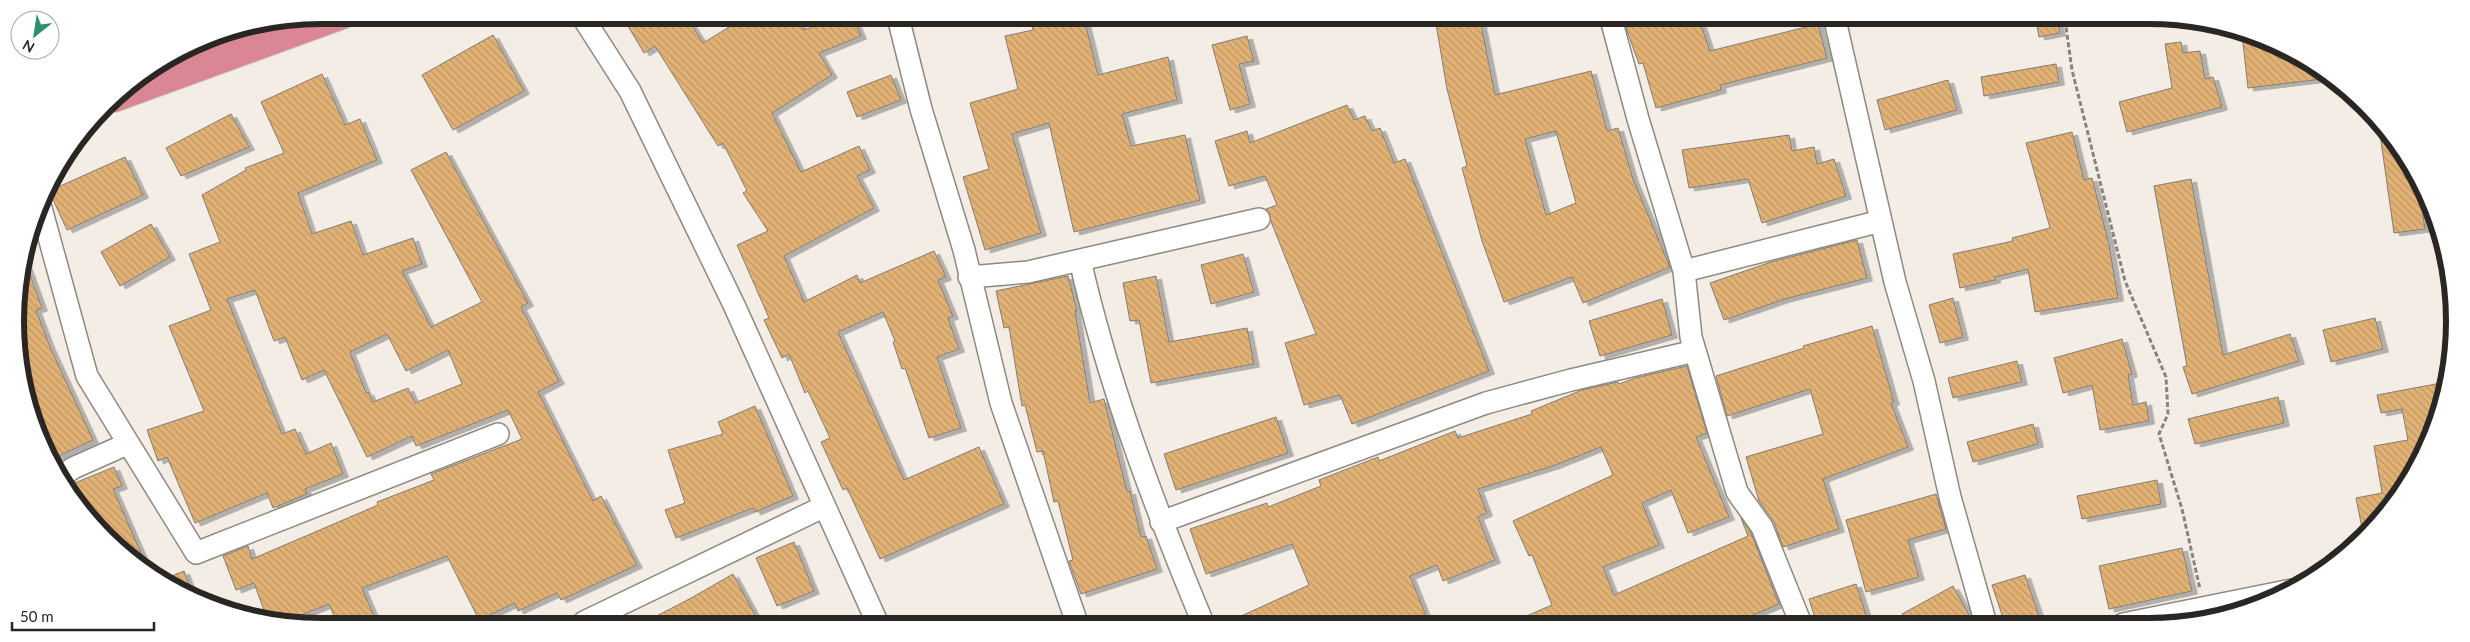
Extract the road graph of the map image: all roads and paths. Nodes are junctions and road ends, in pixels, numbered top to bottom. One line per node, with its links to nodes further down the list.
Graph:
1 (317, 24): 7 (highway)
2 (587, 24): 18 (street)
3 (900, 24): 13 (street)
4 (1613, 24): 12 (street)
5 (1841, 24): 10 (street)
6 (2066, 24): 21 (path)
7 (133, 91)
8 (43, 217): 16 (street)
9 (1259, 219): 11 (street)
10 (1881, 221): 12 (street); 27 (street)
11 (1080, 260): 13 (street); 19 (street)
12 (1684, 271): 14 (street)
13 (969, 277): 24 (street)
14 (1695, 351): 19 (street); 26 (street)
15 (498, 434): 16 (street)
16 (127, 444): 17 (street)
17 (66, 473)
18 (824, 507): 22 (street); 23 (street)
19 (1160, 522): 25 (street)
20 (2263, 596): 21 (street)
21 (2205, 608): 28 (street)
22 (592, 618)
23 (875, 618)
24 (1076, 618)
25 (1201, 618)
26 (1799, 618)
27 (1984, 618)
28 (2154, 618)

